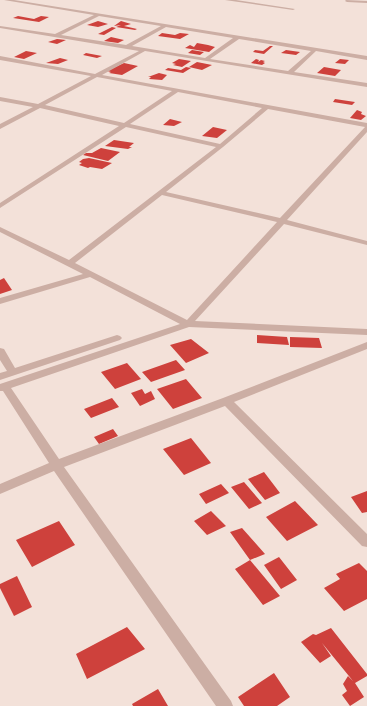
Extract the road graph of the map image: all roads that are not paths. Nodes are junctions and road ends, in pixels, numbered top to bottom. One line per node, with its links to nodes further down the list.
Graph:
1 (6, 0): 6 (street)
2 (227, 0): 5 (street)
3 (347, 1): 4 (street)
4 (367, 2)
5 (293, 9)
6 (98, 15): 7 (street); 9 (street)
7 (165, 26): 10 (street); 11 (street)
8 (0, 27): 9 (street)
9 (56, 36): 11 (street)
10 (238, 37): 13 (street); 16 (street)
11 (127, 47): 12 (street)
12 (144, 50): 16 (street); 18 (street)
13 (314, 51): 15 (street); 17 (street)
14 (0, 58): 18 (street)
15 (367, 58)
16 (205, 60): 17 (street)
17 (289, 73): 19 (street)
18 (96, 76): 20 (street); 22 (street)
19 (367, 85)
20 (178, 90): 23 (street); 24 (street)
21 (0, 99): 22 (street)
22 (39, 106): 24 (street); 26 (street)
23 (266, 107): 25 (street); 27 (street)
24 (125, 125): 27 (street); 29 (street)
25 (367, 126): 30 (street)
26 (0, 127)
27 (221, 146): 28 (street)
28 (161, 193): 30 (street); 33 (street)
29 (0, 206)
30 (282, 221): 32 (street); 36 (street)
31 (0, 229): 33 (street)
32 (367, 243)
33 (70, 263): 34 (street)
34 (92, 274): 35 (street); 36 (street)
35 (0, 301)
36 (188, 324): 37 (street); 42 (street)
37 (367, 332)
38 (117, 338): 41 (street)
39 (367, 345): 43 (street)
40 (0, 351): 41 (street)
41 (13, 373): 42 (street)
42 (2, 384): 44 (street)
43 (227, 401): 44 (street); 46 (street)
44 (56, 465): 45 (street); 47 (street)
45 (0, 489)
46 (367, 542)
47 (225, 706)

